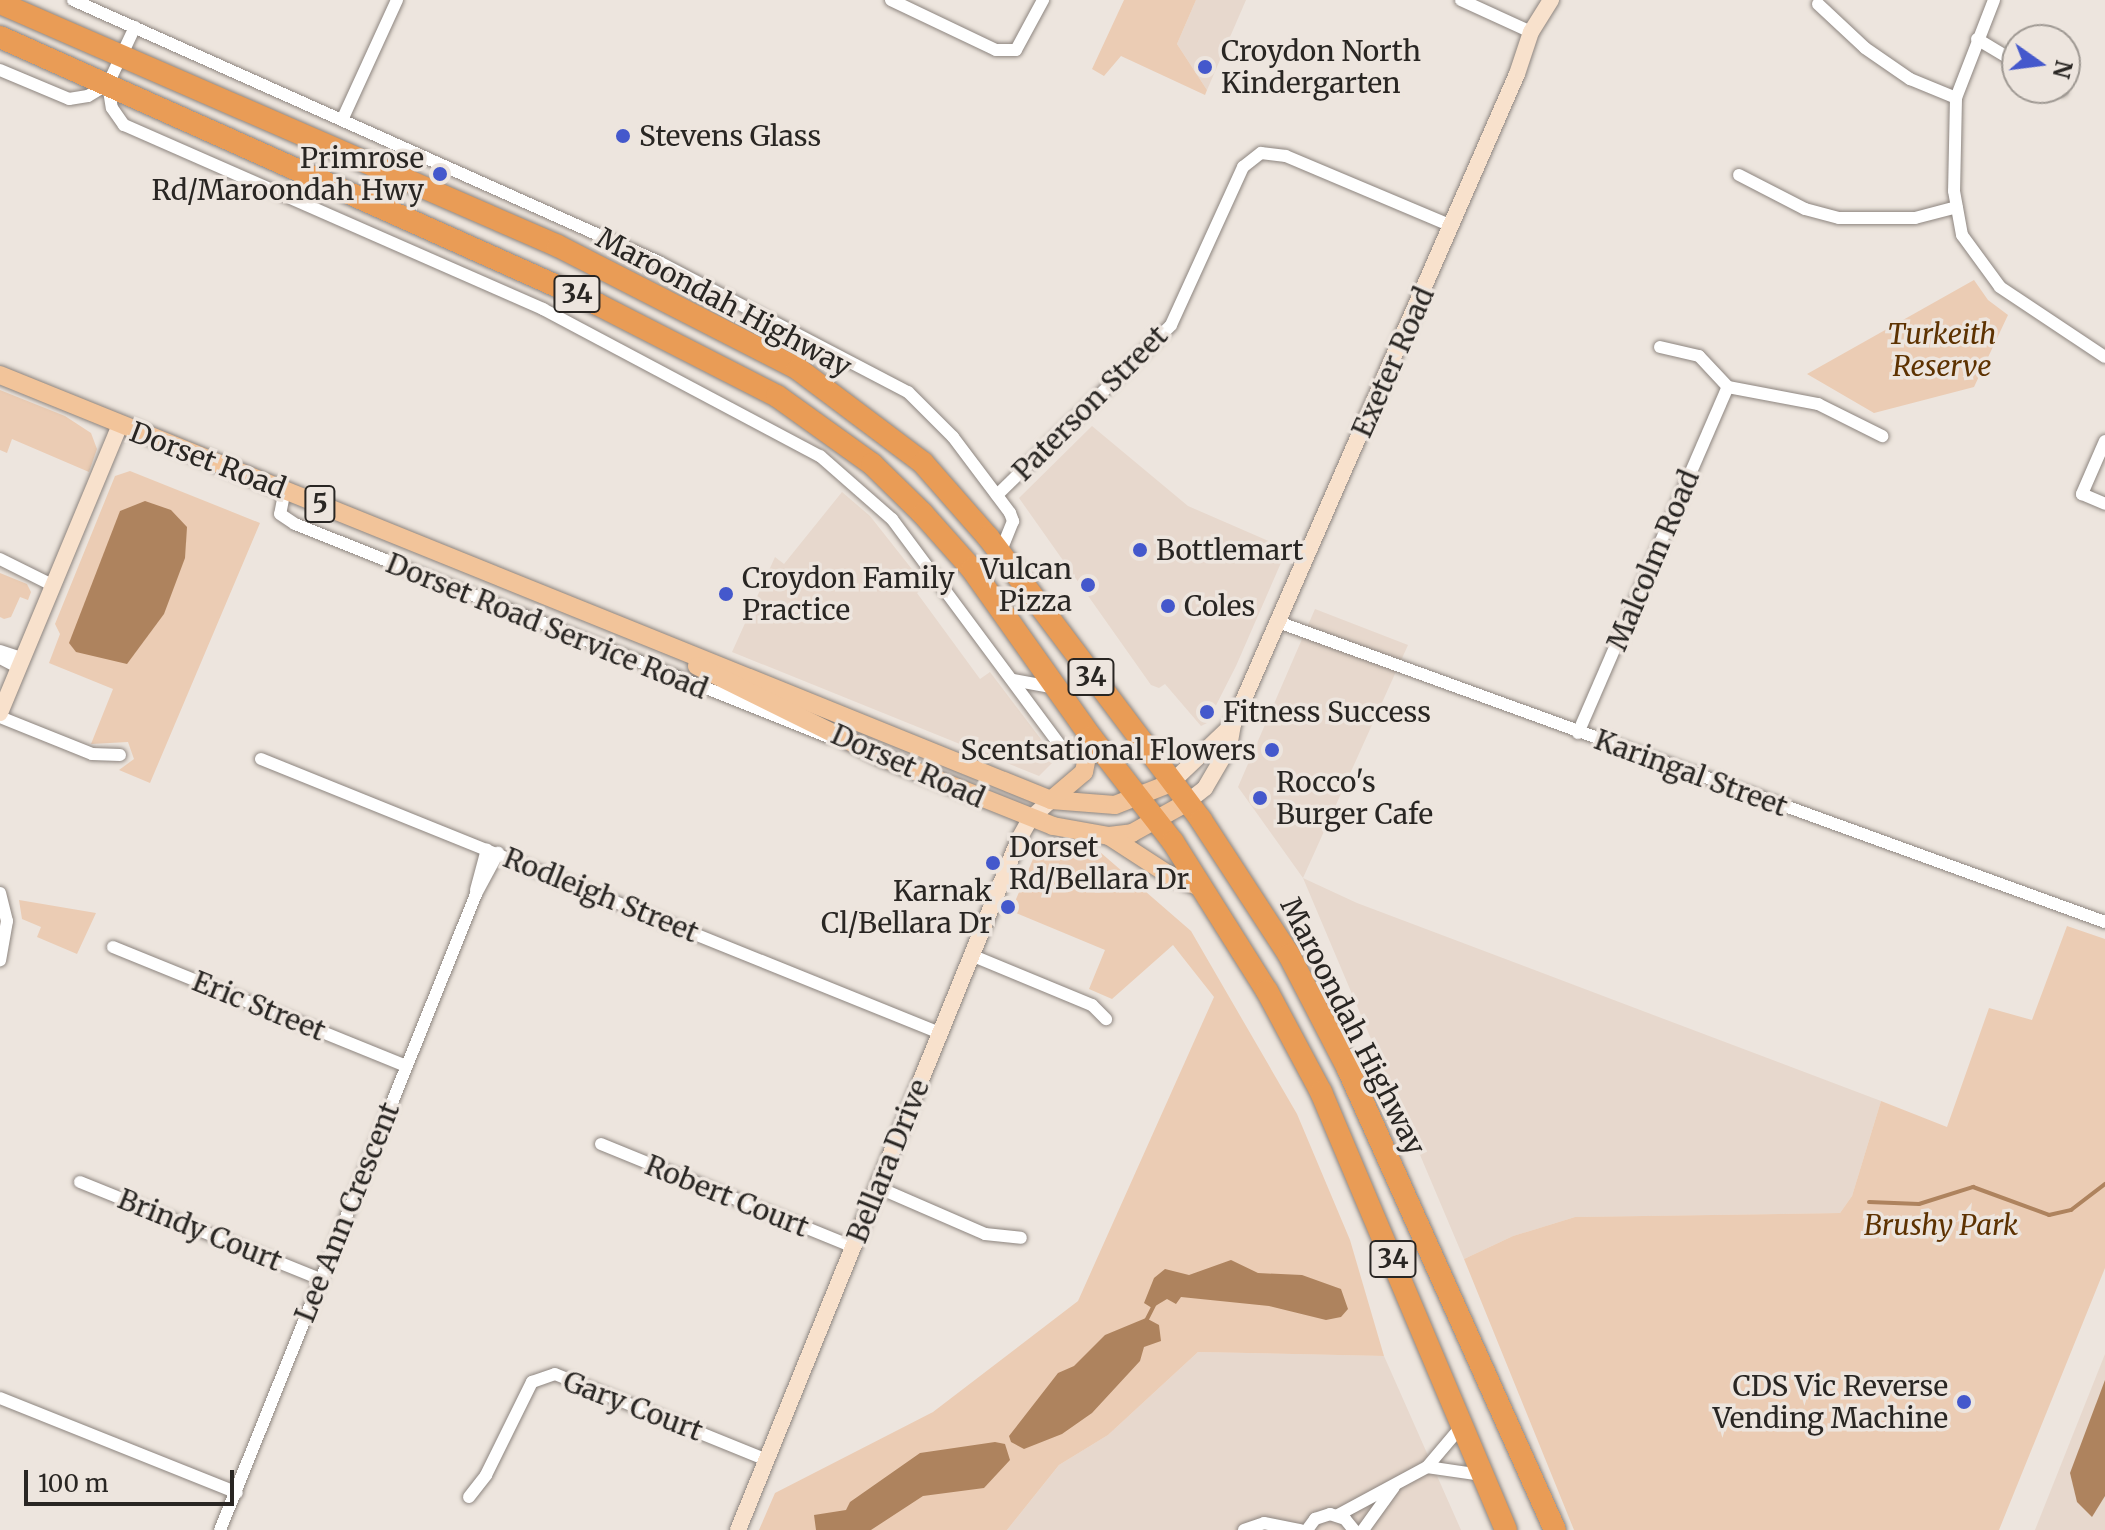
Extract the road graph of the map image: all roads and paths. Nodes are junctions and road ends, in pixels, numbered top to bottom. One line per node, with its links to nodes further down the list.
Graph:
1 (73, 0): 10 (street)
2 (397, 0): 19 (street)
3 (891, 0): 4 (street)
4 (1043, 0)
5 (1461, 0): 11 (street)
6 (1551, 0): 11 (main road, Exeter Road)
7 (1994, 0): 13 (street)
8 (0, 3): 15 (highway, Maroondah Highway / 34)
9 (1818, 4): 18 (street)
10 (135, 27): 15 (street); 19 (street)
11 (1531, 32): 22 (main road, Exeter Road)
12 (0, 37): 17 (highway, Maroondah Highway / 34)
13 (1977, 39): 14 (street); 18 (street)
14 (2001, 53)
15 (121, 54): 17 (street); 33 (highway, Maroondah Highway / 34)
16 (0, 70): 17 (street)
17 (108, 84): 41 (street); 42 (highway, Maroondah Highway / 34)
18 (1956, 98): 21 (street)
19 (343, 118): 31 (street)
20 (1739, 175): 21 (street)
21 (1957, 207): 24 (street)
22 (1452, 226): 31 (street, Paterson Street); 36 (main road, Exeter Road)
23 (1660, 347): 26 (street)
24 (2105, 357)
25 (0, 375): 27 (main road, Dorset Road / 5)
26 (1728, 387): 28 (street); 45 (street, Malcolm Road)
27 (120, 425): 30 (main road, Dorset Road / 5); 35 (main road)
28 (1882, 436)
29 (2105, 441): 32 (street)
30 (285, 489): 37 (main road, Dorset Road / 5); 46 (street, Dorset Road Service Road)
31 (997, 495): 33 (street)
32 (2105, 504)
33 (1000, 554): 52 (highway, Maroondah Highway / 34)
34 (0, 559): 35 (street)
35 (54, 581): 40 (main road)
36 (1278, 622): 44 (main road, Exeter Road); 45 (street, Karingal Street)
37 (638, 635): 46 (main road, Dorset Road / 5); 51 (main road, Dorset Road / 5)
38 (0, 651): 40 (street)
39 (0, 658): 40 (street)
40 (20, 662): 43 (main road)
41 (1013, 680): 42 (street); 48 (street)
42 (1056, 688): 47 (highway, Maroondah Highway / 34)
43 (0, 715): 49 (street)
44 (1233, 724): 52 (main road, Exeter Road); 56 (main road, Exeter Road)
45 (1578, 733): 63 (street, Karingal Street)
46 (840, 737): 53 (main road, Dorset Road / 5)
47 (1091, 737): 54 (highway, Maroondah Highway / 34); 55 (main road)
48 (1062, 748)
49 (120, 755)
50 (261, 759): 60 (street, Rodleigh Street)
51 (988, 775): 53 (main road); 55 (main road, Dorset Road / 5)
52 (1171, 783): 54 (main road, Dorset Road / 5); 56 (highway, Maroondah Highway / 34)
53 (979, 799): 57 (main road, Dorset Road / 5)
54 (1139, 799): 55 (main road, Dorset Road / 5); 58 (highway, Maroondah Highway / 34)
55 (1051, 800): 57 (main road, Bellara Drive)
56 (1186, 803): 58 (main road, Dorset Road / 5); 93 (highway, Maroondah Highway / 34)
57 (1030, 819): 59 (main road, Dorset Road / 5); 65 (main road, Bellara Drive)
58 (1157, 822): 59 (main road, Dorset Road / 5); 61 (highway, Maroondah Highway / 34)
59 (1109, 836): 61 (main road)
60 (492, 851): 68 (street, Rodleigh Street); 69 (street, Lee Ann Crescent)
61 (1198, 886): 77 (highway, Maroondah Highway / 34)
62 (0, 893): 66 (street)
63 (2105, 922)
64 (113, 947): 69 (street, Eric Street)
65 (971, 955): 67 (street); 68 (main road, Bellara Drive)
66 (1, 957)
67 (1106, 1019)
68 (940, 1033): 72 (main road, Bellara Drive)
69 (406, 1066): 75 (street, Lee Ann Crescent)
70 (601, 1144): 74 (street, Robert Court)
71 (80, 1182): 75 (street, Brindy Court)
72 (877, 1187): 73 (street); 74 (main road, Bellara Drive)
73 (1021, 1238)
74 (853, 1247): 78 (main road, Bellara Drive)
75 (320, 1279): 82 (street, Lee Ann Crescent)
76 (0, 1398): 82 (street)
77 (1460, 1428): 79 (street); 80 (highway, Maroondah Highway / 34)
78 (767, 1460): 83 (street, Gary Court); 86 (main road, Bellara Drive)
79 (1427, 1467): 80 (street); 81 (street)
80 (1482, 1475): 92 (highway, Maroondah Highway / 34)
81 (1398, 1481): 84 (street); 91 (street)
82 (237, 1493): 85 (street, Lee Ann Crescent)
83 (469, 1497)
84 (1338, 1515): 89 (street); 90 (street)
85 (220, 1530)
86 (738, 1530)
87 (1244, 1530): 88 (street)
88 (1300, 1530)
89 (1307, 1530)
90 (1354, 1530)
91 (1363, 1530)
92 (1506, 1530)
93 (1555, 1530)

